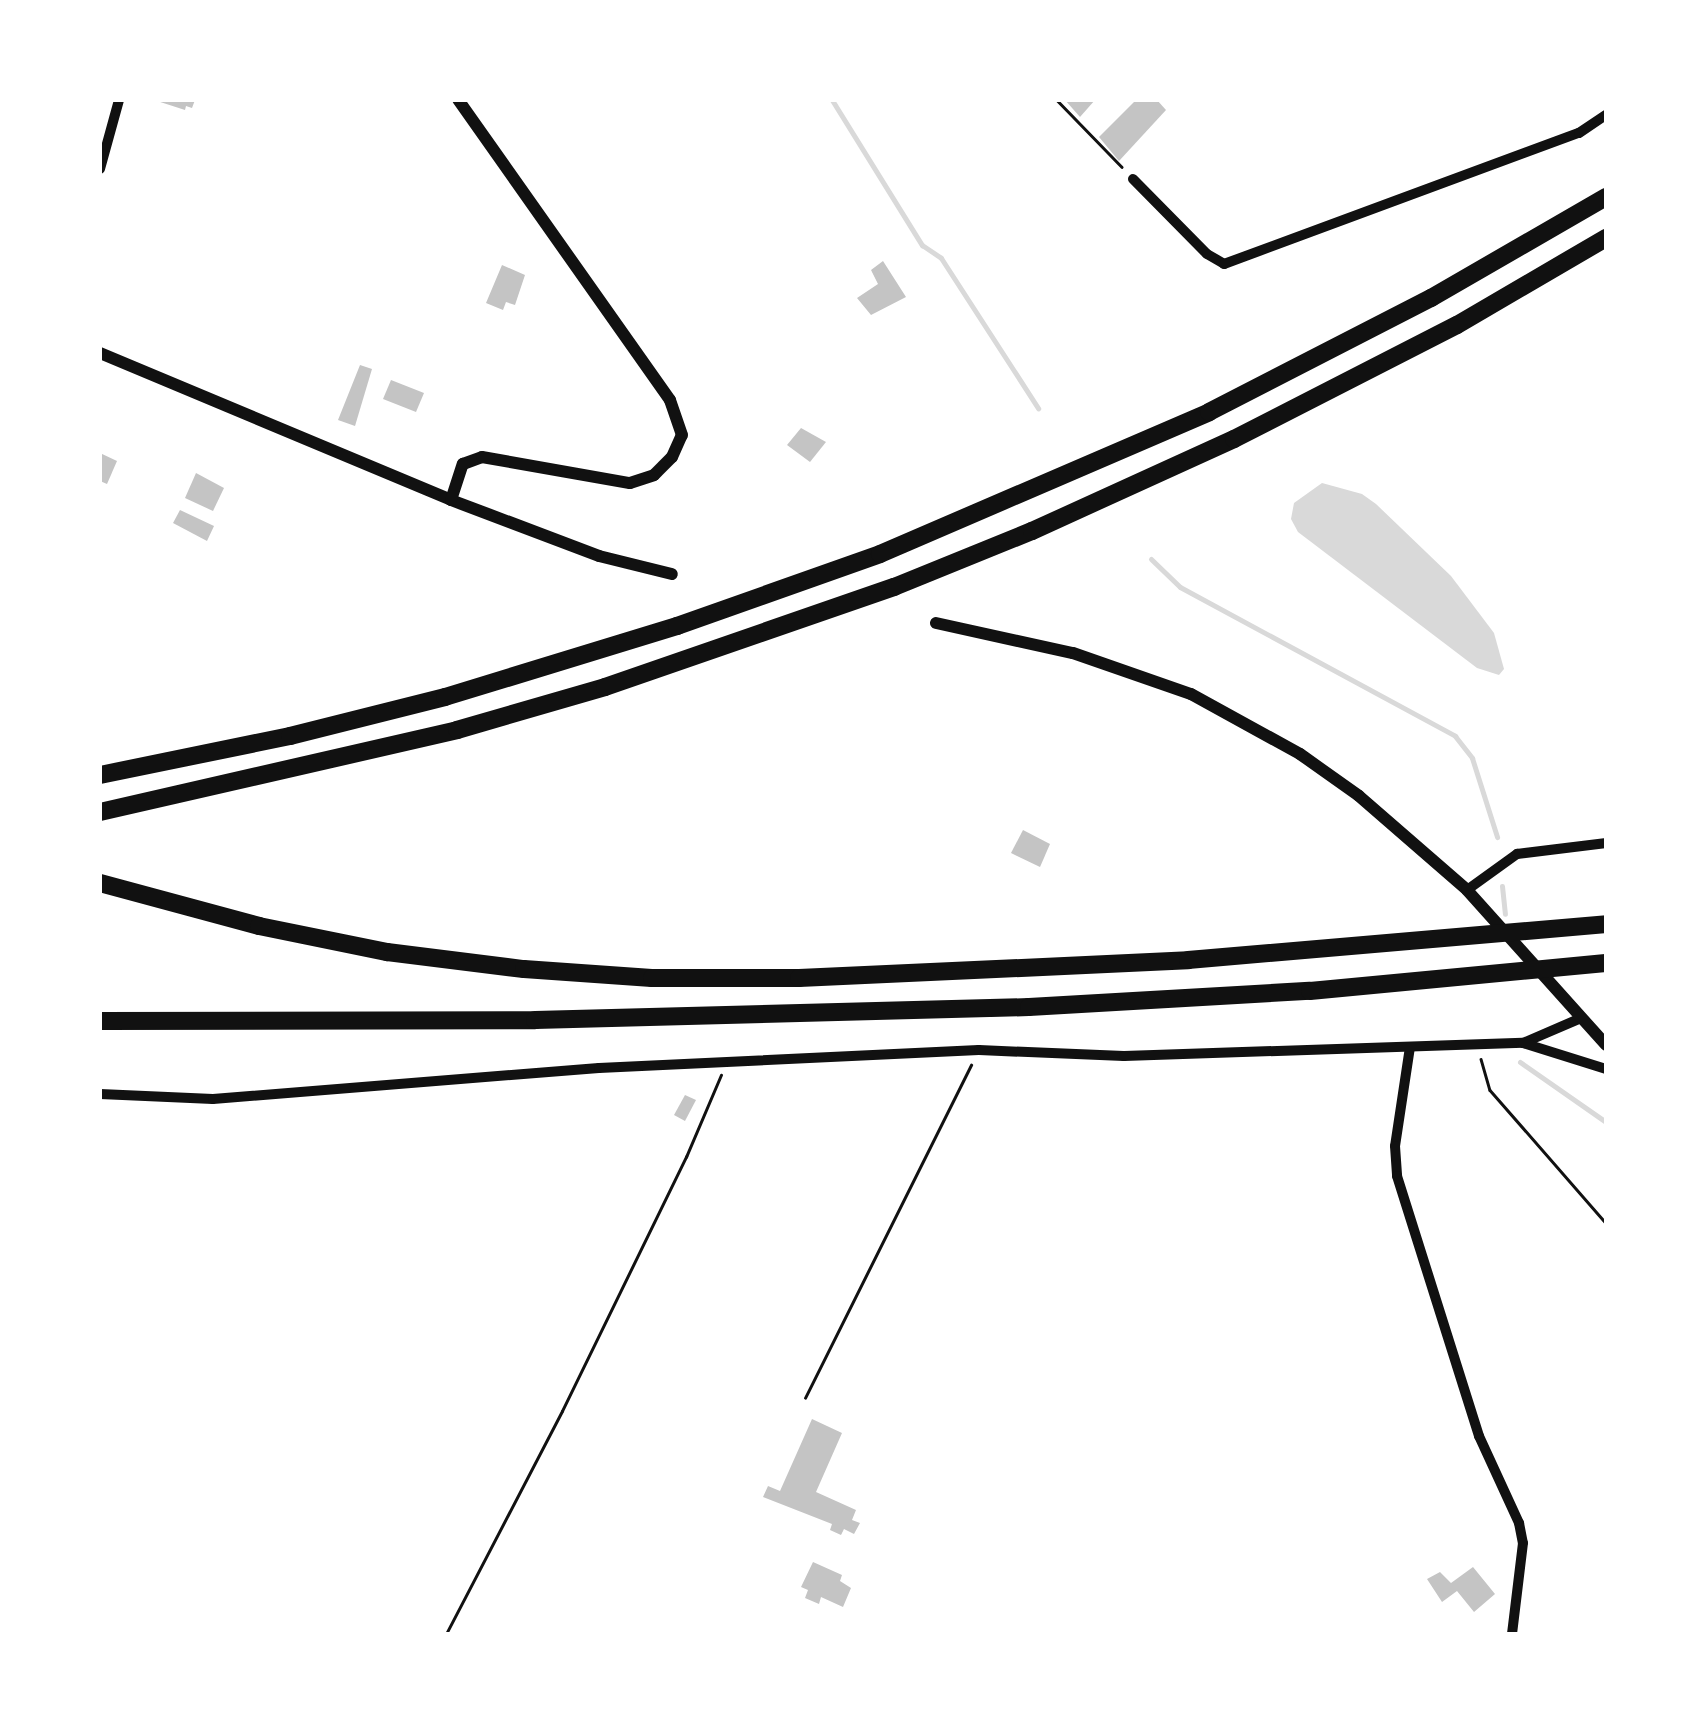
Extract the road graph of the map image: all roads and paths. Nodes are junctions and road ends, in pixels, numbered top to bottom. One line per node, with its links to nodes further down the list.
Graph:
1 (120, 100): 5 (street)
2 (458, 100): 10 (street)
3 (1057, 100): 6 (path)
4 (1606, 115): 6 (street)
5 (100, 169)
6 (1134, 179)
7 (1606, 197): 13 (highway)
8 (1606, 238): 14 (highway)
9 (100, 353): 10 (street)
10 (450, 500): 11 (street)
11 (672, 574)
12 (936, 623): 17 (street)
13 (100, 776)
14 (100, 812)
15 (1606, 843): 17 (street)
16 (100, 882): 18 (highway)
17 (1468, 890): 20 (street)
18 (1606, 924)
19 (1600, 964): 21 (highway)
20 (1581, 1018): 22 (street); 23 (street)
21 (100, 1022)
22 (1594, 1033): 24 (street); 28 (street)
23 (1523, 1043): 25 (street); 30 (street)
24 (1606, 1044)
25 (1477, 1046): 26 (street); 32 (path)
26 (1410, 1048): 27 (street); 35 (street)
27 (978, 1050): 29 (street); 33 (path)
28 (1606, 1052)
29 (726, 1064): 31 (street); 34 (path)
30 (1606, 1069)
31 (100, 1094)
32 (1606, 1223)
33 (804, 1398)
34 (446, 1634)
35 (1512, 1634)

